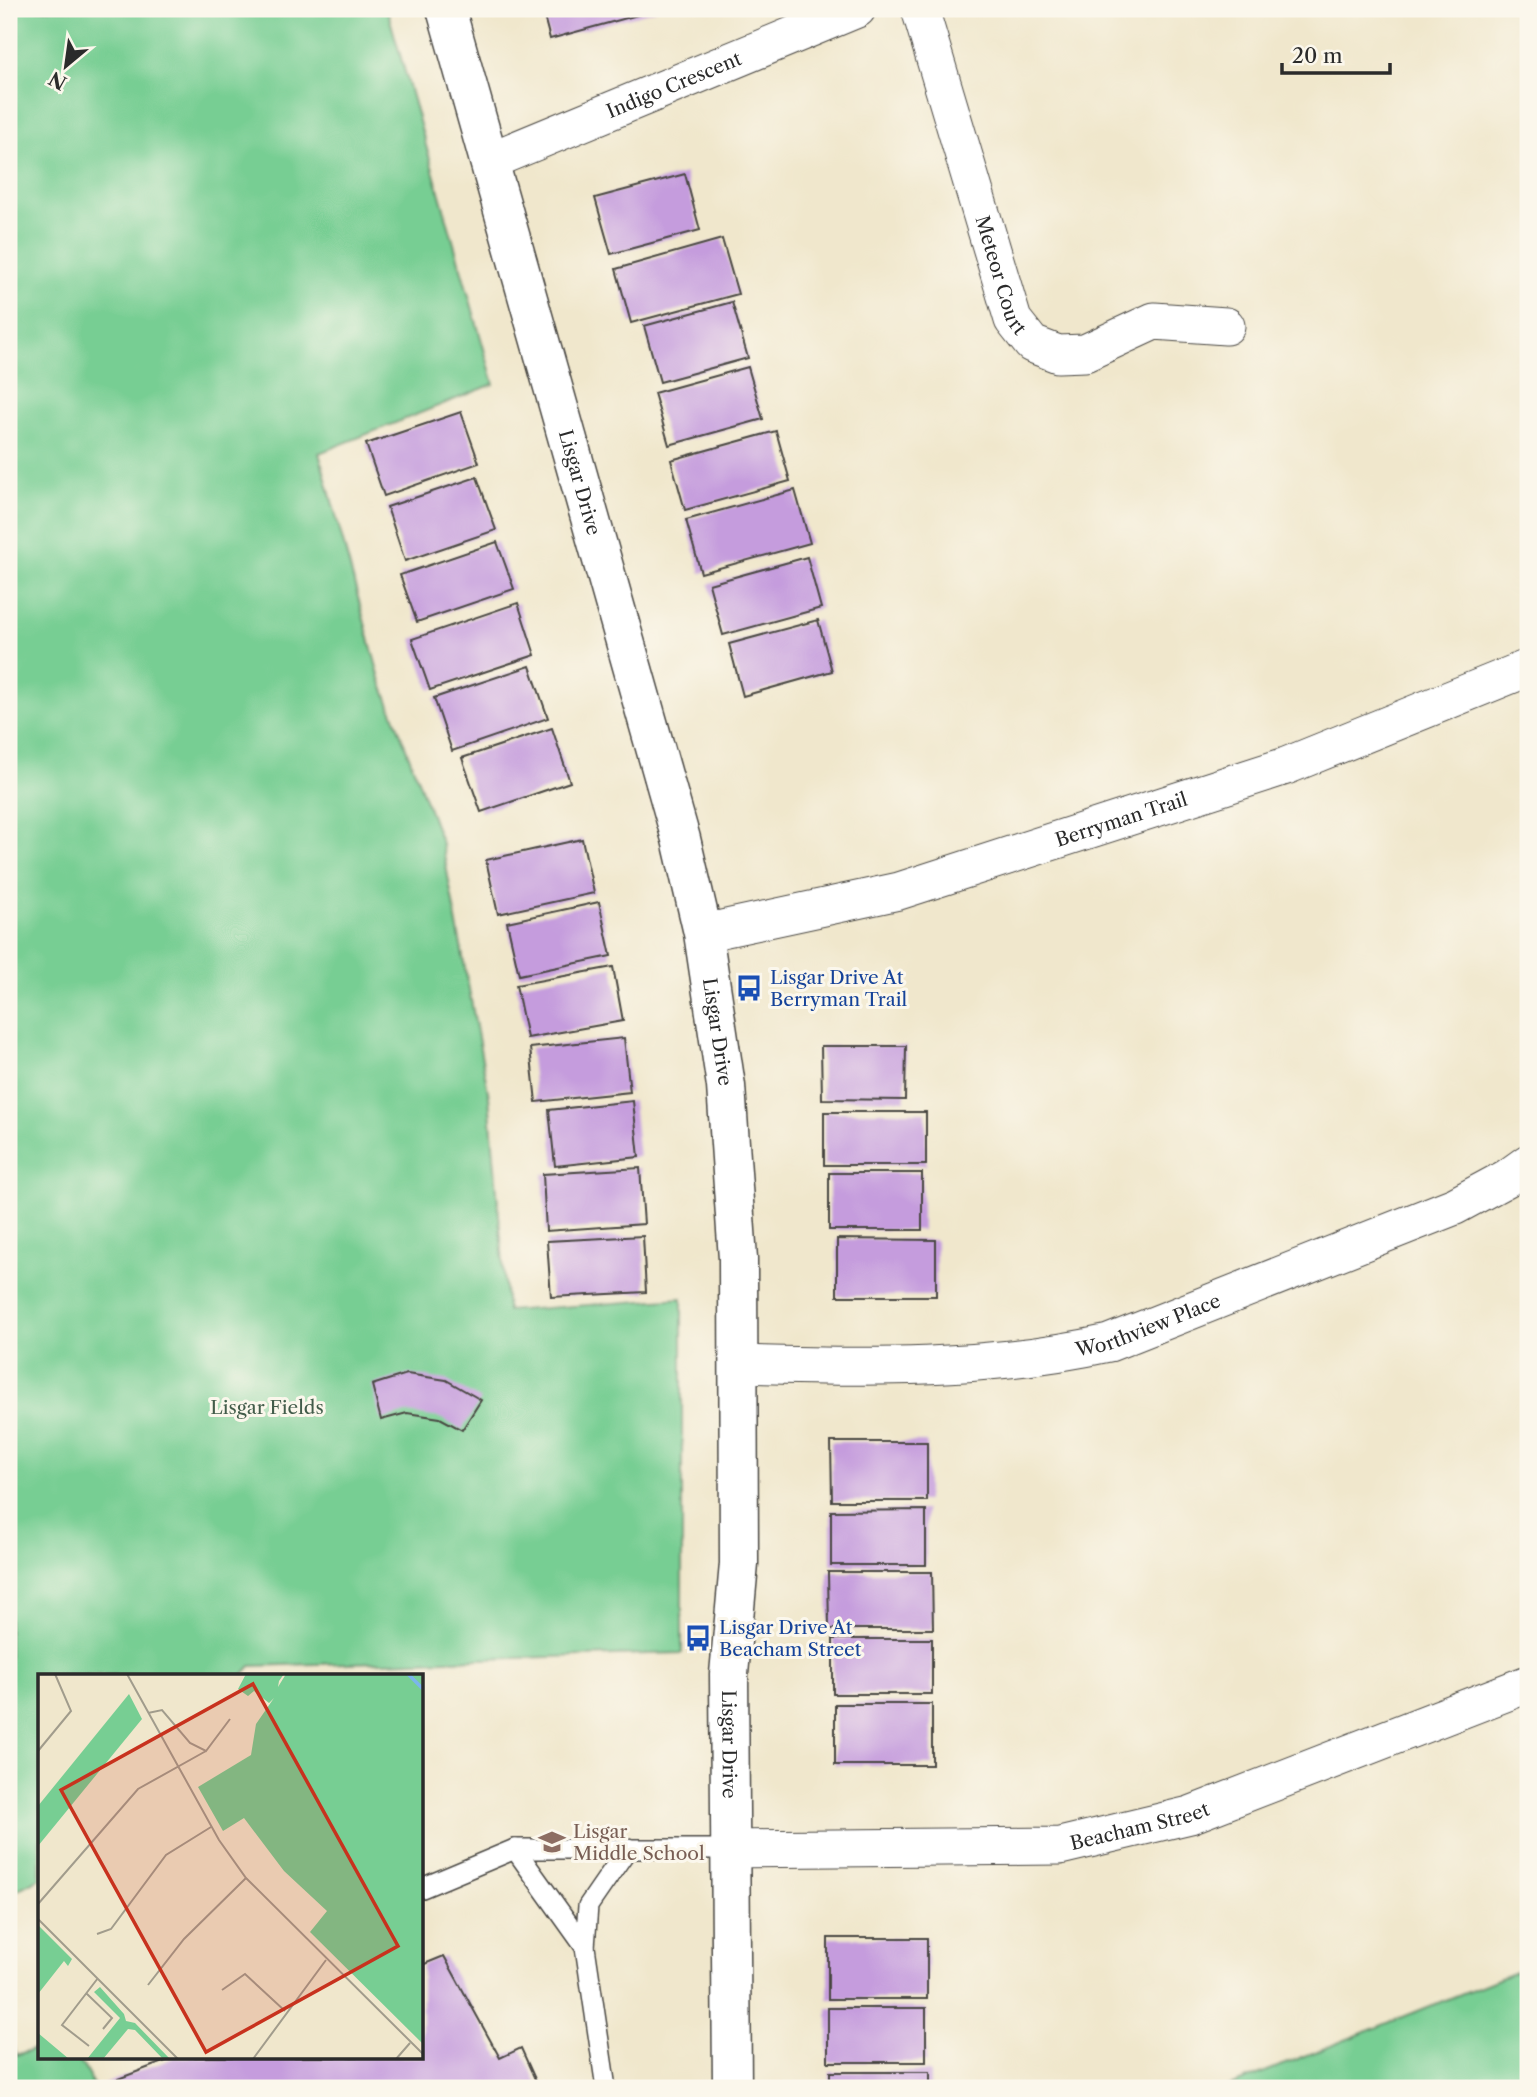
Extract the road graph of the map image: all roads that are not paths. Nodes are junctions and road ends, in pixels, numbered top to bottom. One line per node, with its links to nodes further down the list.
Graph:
1 (446, 9): 4 (street, Lisgar Drive)
2 (857, 9): 4 (street, Indigo Crescent)
3 (920, 9): 5 (street, Meteor Court)
4 (489, 161): 7 (street, Lisgar Drive)
5 (1226, 326)
6 (1528, 668): 7 (street, Berryman Trail)
7 (703, 933): 9 (street, Lisgar Drive)
8 (1528, 1163): 9 (street, Worthview Place)
9 (740, 1364): 13 (street, Lisgar Drive)
10 (1528, 1684): 13 (street, Beacham Street)
11 (628, 1848): 12 (lane); 13 (lane); 15 (lane)
12 (515, 1849): 14 (lane); 15 (lane)
13 (729, 1849): 17 (street, Lisgar Drive)
14 (424, 1887)
15 (585, 1947): 16 (lane)
16 (606, 2088)
17 (732, 2088)

